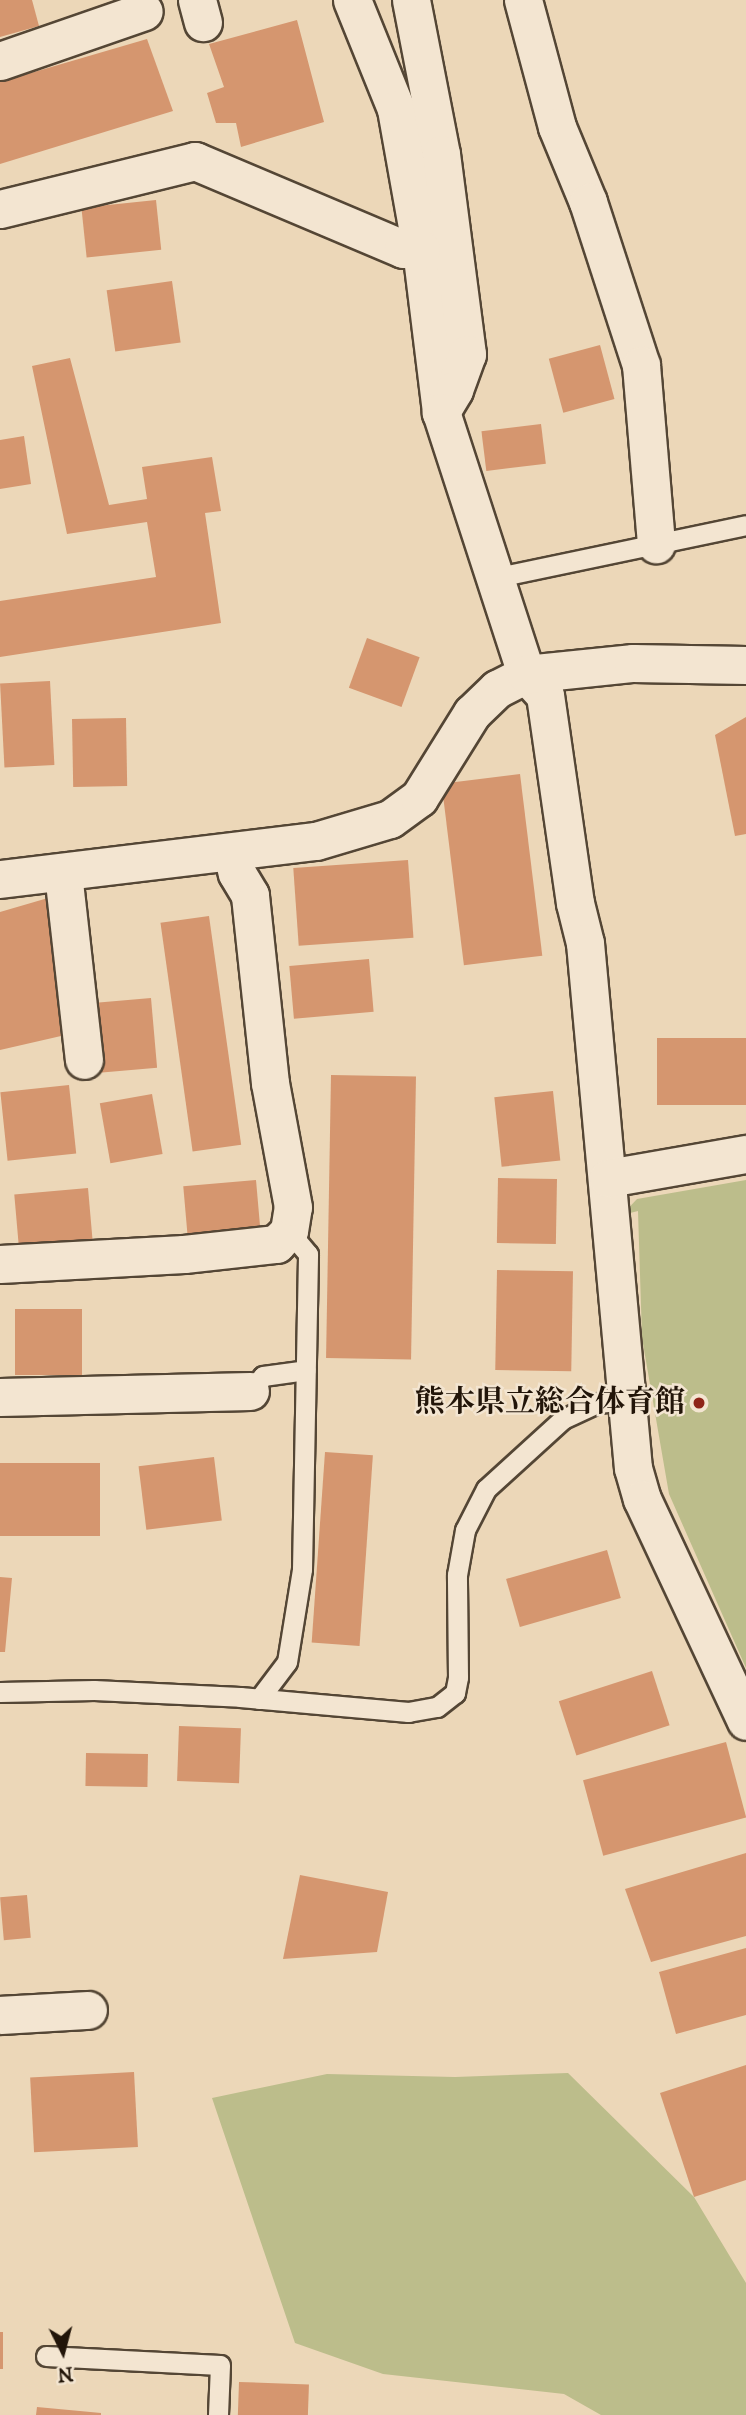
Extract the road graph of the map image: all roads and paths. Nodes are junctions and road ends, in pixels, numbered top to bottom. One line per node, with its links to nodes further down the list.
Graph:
1 (352, 0): 7 (street)
2 (411, 0): 8 (street)
3 (523, 0): 10 (street)
4 (144, 11): 5 (street)
5 (0, 61)
6 (0, 209): 7 (street)
7 (421, 249): 8 (street)
8 (441, 412): 11 (street)
9 (746, 525): 10 (lane)
10 (656, 544): 11 (lane)
11 (493, 578): 13 (street)
12 (746, 665): 13 (street)
13 (526, 674): 14 (street); 19 (street)
14 (232, 852): 15 (street); 20 (street)
15 (63, 873): 16 (street); 17 (street)
16 (0, 879)
17 (84, 1060)
18 (746, 1154): 19 (street)
19 (608, 1178): 25 (street)
20 (289, 1231): 21 (street); 22 (lane)
21 (0, 1264)
22 (306, 1370): 23 (lane); 27 (lane)
23 (250, 1391): 24 (street)
24 (0, 1397)
25 (626, 1400): 27 (lane); 28 (street)
26 (0, 1692): 27 (lane)
27 (259, 1699)
28 (746, 1721)
29 (88, 2010): 30 (street)
30 (0, 2015)
31 (46, 2356): 32 (lane)
32 (218, 2415)

